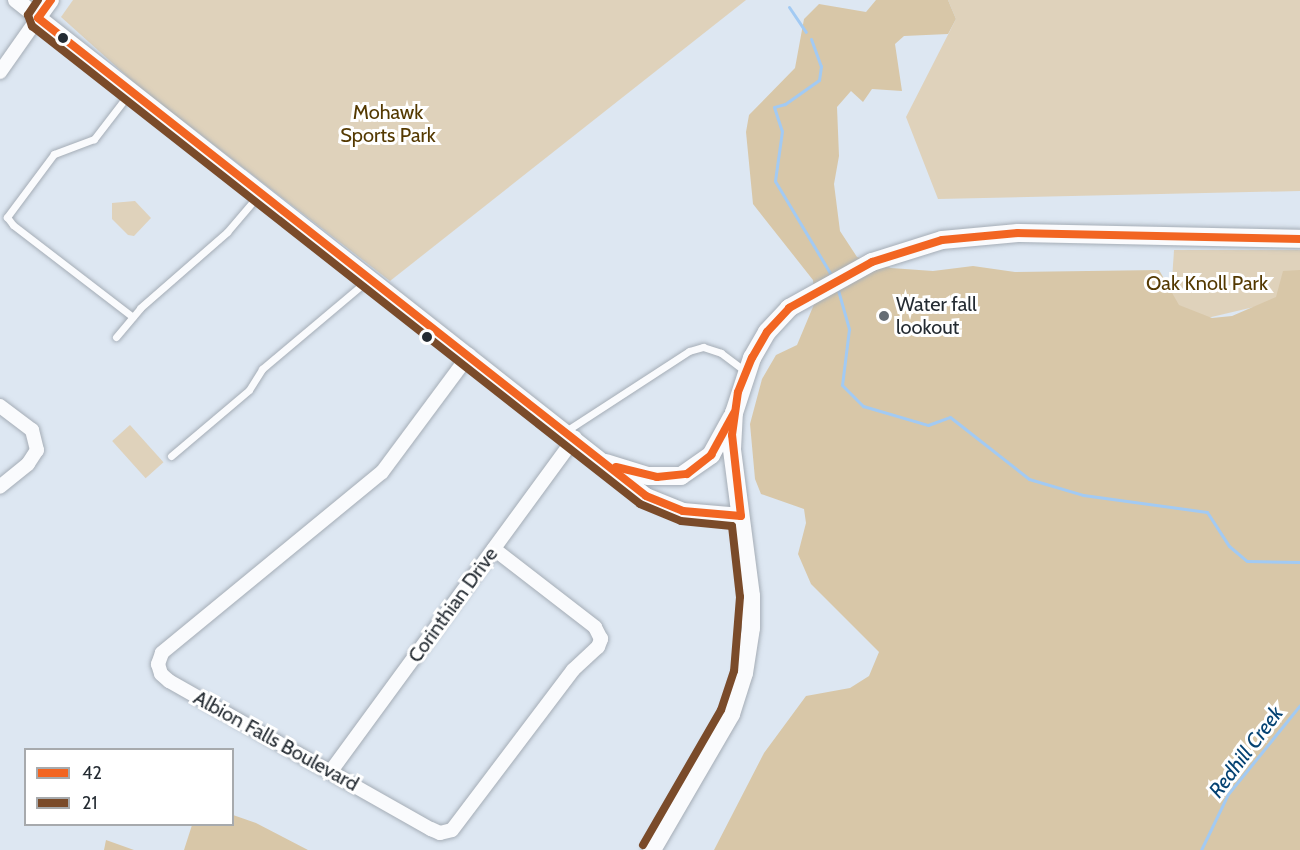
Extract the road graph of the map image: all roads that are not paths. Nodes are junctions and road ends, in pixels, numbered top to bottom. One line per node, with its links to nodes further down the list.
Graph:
1 (16, 0): 3 (street)
2 (51, 0): 3 (street)
3 (38, 18): 4 (street); 5 (street)
4 (0, 72)
5 (132, 91): 6 (street); 9 (lane)
6 (261, 192): 8 (street); 9 (lane)
7 (1300, 239): 12 (main road)
8 (369, 279): 11 (street); 16 (lane)
9 (133, 317): 10 (lane)
10 (116, 337)
11 (469, 355): 15 (street); 21 (street, Albion Falls Boulevard)
12 (745, 371): 14 (main road); 15 (lane)
13 (0, 406): 18 (street)
14 (734, 413): 17 (main road); 19 (main road)
15 (571, 435): 17 (street); 20 (street, Corinthian Drive)
16 (171, 456)
17 (606, 463): 19 (street)
18 (0, 487)
19 (741, 516): 22 (main road)
20 (494, 549): 21 (street, Corinthian Drive); 21 (street, Albion Falls Boulevard)
21 (331, 771)
22 (652, 850)

